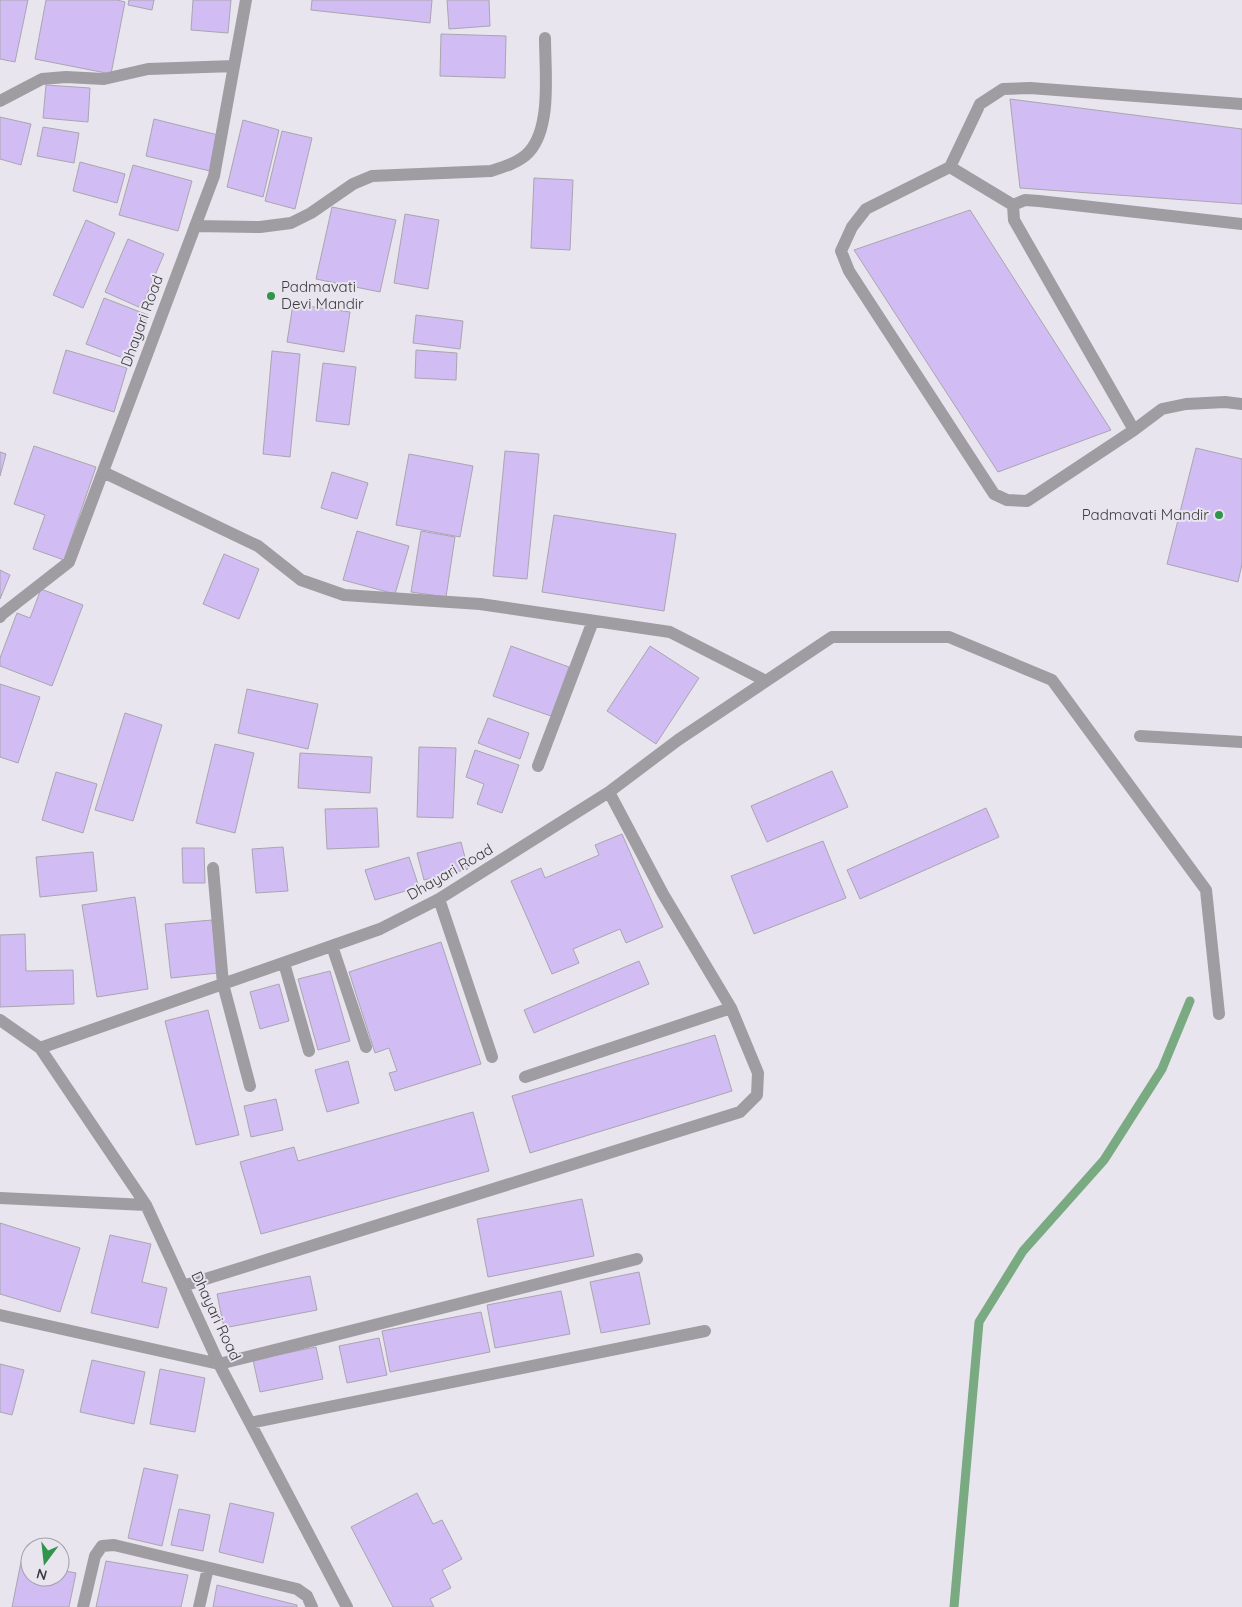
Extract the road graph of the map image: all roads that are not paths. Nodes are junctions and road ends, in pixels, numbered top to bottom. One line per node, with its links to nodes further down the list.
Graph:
1 (246, 0): 3 (street, Dhayari Road)
2 (545, 38): 9 (street)
3 (234, 66): 4 (street); 9 (street, Dhayari Road)
4 (0, 101)
5 (1242, 104): 6 (street)
6 (950, 167): 7 (street); 11 (street)
7 (1013, 205): 8 (street); 11 (street)
8 (1242, 224)
9 (195, 226): 12 (street, Dhayari Road)
10 (1242, 404): 11 (street)
11 (1134, 430)
12 (103, 472): 13 (street, Dhayari Road); 14 (street)
13 (0, 617)
14 (593, 621): 15 (street); 18 (street)
15 (766, 681): 19 (street, Dhayari Road); 26 (street, Dhayari Road)
16 (1140, 736): 17 (street)
17 (1242, 742)
18 (538, 766)
19 (609, 792): 21 (street, Dhayari Road); 25 (street)
20 (213, 868): 24 (street)
21 (439, 899): 22 (street, Dhayari Road); 31 (street)
22 (332, 946): 23 (street, Dhayari Road); 28 (street)
23 (284, 963): 24 (street, Dhayari Road); 30 (street)
24 (224, 984): 29 (street, Dhayari Road); 33 (street)
25 (731, 1008): 32 (street); 37 (street)
26 (1219, 1014)
27 (0, 1020): 29 (street, Dhayari Road)
28 (366, 1047)
29 (40, 1048): 35 (street, Dhayari Road)
30 (309, 1050)
31 (492, 1057)
32 (526, 1077)
33 (250, 1086)
34 (0, 1198): 35 (street)
35 (146, 1205): 37 (street, Dhayari Road)
36 (637, 1259): 40 (street)
37 (184, 1286): 40 (street, Dhayari Road)
38 (0, 1315): 40 (street)
39 (706, 1331): 41 (street)
40 (219, 1364): 41 (street, Dhayari Road)
41 (250, 1423): 46 (street, Dhayari Road)
42 (208, 1568): 43 (street); 44 (street); 45 (street)
43 (83, 1607)
44 (199, 1607)
45 (312, 1607)
46 (347, 1607)

